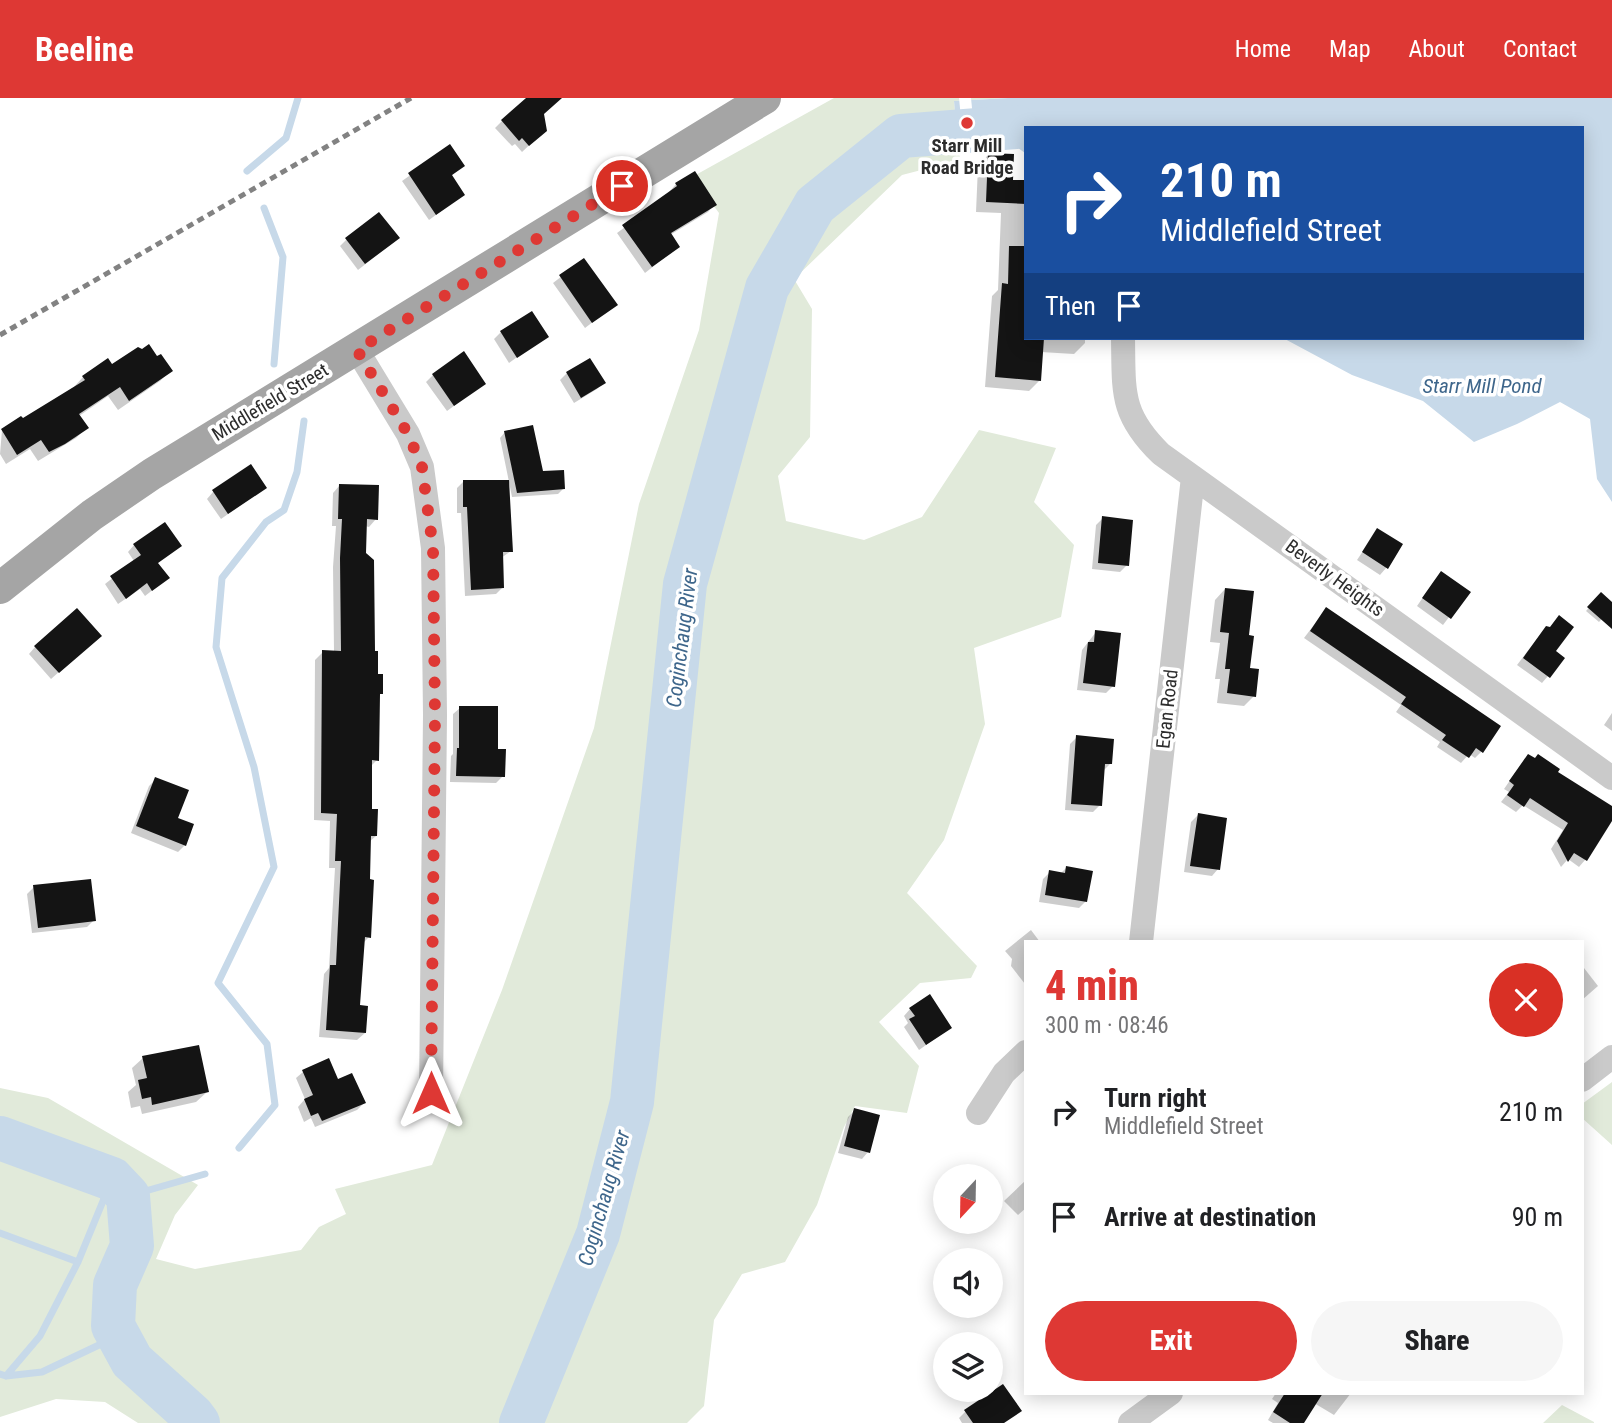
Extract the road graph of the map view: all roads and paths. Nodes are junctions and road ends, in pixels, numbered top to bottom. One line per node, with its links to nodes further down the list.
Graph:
1 (765, 98): 3 (main road, Middlefield Street)
2 (1123, 340): 4 (street, Beverly Heights)
3 (357, 350): 5 (main road, Middlefield Street); 11 (street)
4 (1193, 477): 6 (street, Beverly Heights); 7 (street, Egan Road)
5 (0, 588)
6 (1612, 778)
7 (1141, 940)
8 (1024, 1054): 12 (street)
9 (1612, 1056): 10 (street)
10 (1584, 1078)
11 (431, 1093)
12 (978, 1113)
13 (1168, 1395): 14 (street)
14 (1130, 1423)

